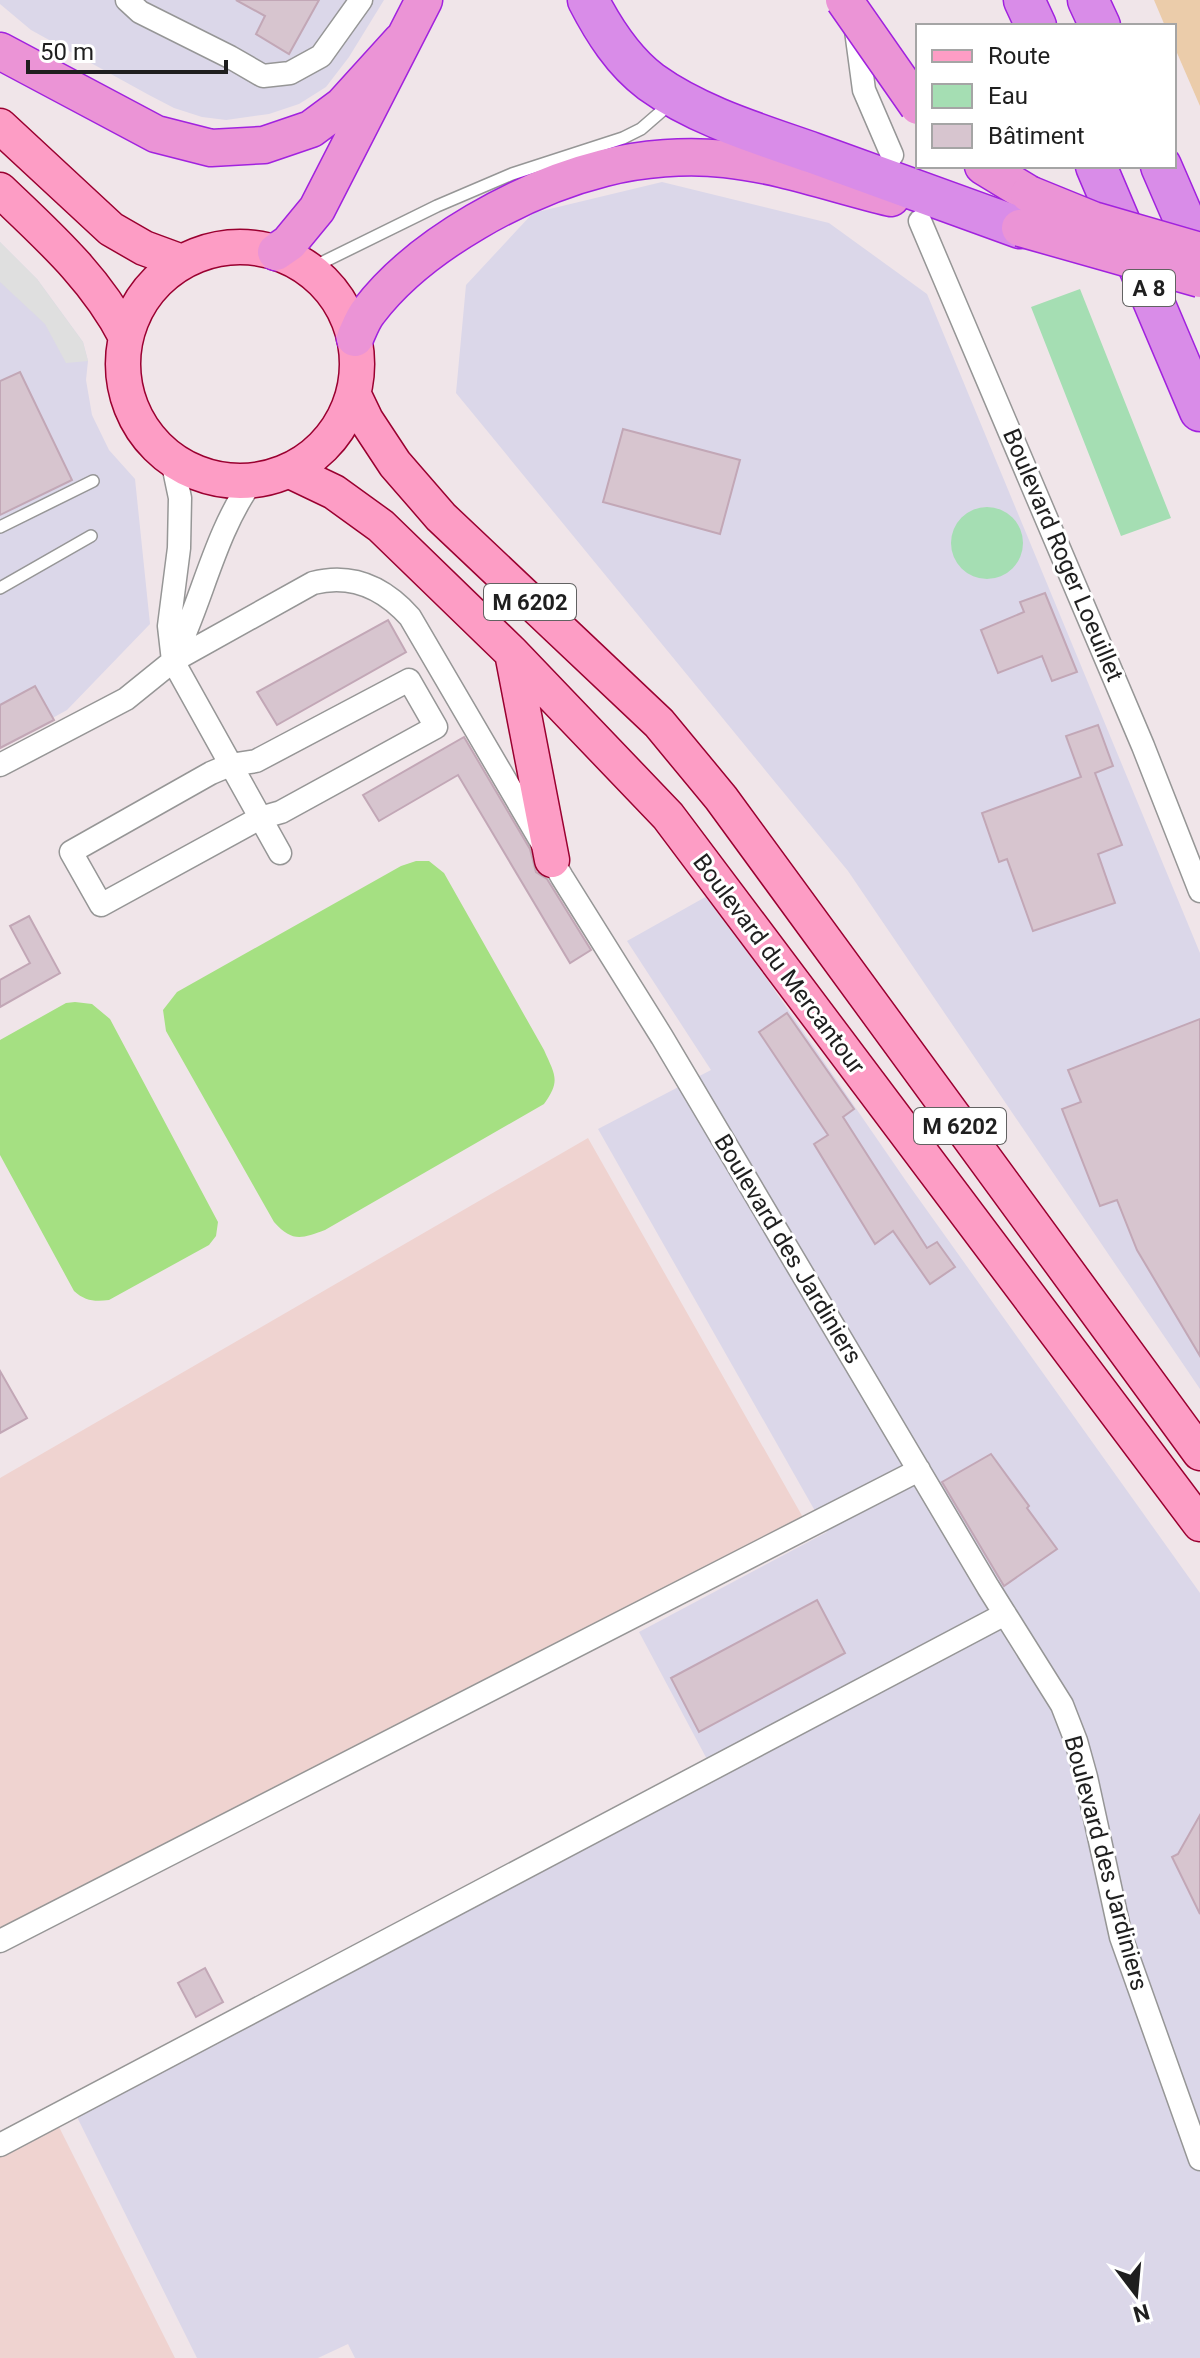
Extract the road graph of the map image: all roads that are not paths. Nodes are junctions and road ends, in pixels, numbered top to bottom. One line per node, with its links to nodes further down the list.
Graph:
1 (127, 0): 2 (street)
2 (361, 0)
3 (424, 0): 11 (highway)
4 (588, 0): 13 (highway)
5 (844, 0): 14 (highway, bridge)
6 (851, 0): 16 (street)
7 (1024, 0): 9 (highway)
8 (1088, 0): 10 (highway)
9 (1035, 24)
10 (1099, 24)
11 (401, 41): 12 (highway); 23 (highway)
12 (0, 51)
13 (677, 98): 22 (highway); 26 (lane)
14 (916, 103)
15 (0, 126): 25 (main road)
16 (892, 155)
17 (986, 168): 24 (highway, bridge)
18 (1097, 168): 31 (highway, A 8)
19 (1162, 168): 24 (highway, A 8)
20 (0, 190): 28 (main road)
21 (920, 221): 46 (street, Boulevard Roger Loeuillet)
22 (1020, 228): 27 (highway, bridge); 29 (highway)
23 (276, 252): 25 (main road); 26 (main road)
24 (1200, 254)
25 (182, 262): 28 (main road)
26 (309, 269): 29 (main road)
27 (1200, 279)
28 (126, 337): 32 (main road)
29 (355, 338): 30 (main road)
30 (354, 395): 33 (main road); 47 (main road, Boulevard du Mercantour / M 6202)
31 (1200, 411)
32 (172, 460): 35 (main road); 40 (street)
33 (290, 471): 35 (main road); 39 (main road, Boulevard du Mercantour / M 6202)
34 (93, 481): 36 (lane)
35 (252, 481): 40 (street)
36 (0, 527)
37 (91, 536): 38 (lane)
38 (0, 588)
39 (512, 653): 45 (main road); 49 (main road, Boulevard du Mercantour / M 6202)
40 (173, 661): 41 (street); 42 (street); 45 (street, Boulevard des Jardiniers)
41 (0, 765)
42 (230, 765): 43 (street); 43 (street); 43 (street)
43 (260, 818): 44 (street)
44 (280, 853)
45 (552, 860): 48 (street, Boulevard des Jardiniers)
46 (1200, 891)
47 (1200, 1453)
48 (919, 1470): 50 (street, Boulevard des Jardiniers); 51 (street)
49 (1200, 1524)
50 (1005, 1614): 52 (street); 53 (street, Boulevard des Jardiniers)
51 (0, 1941)
52 (0, 2145)
53 (1200, 2159)

